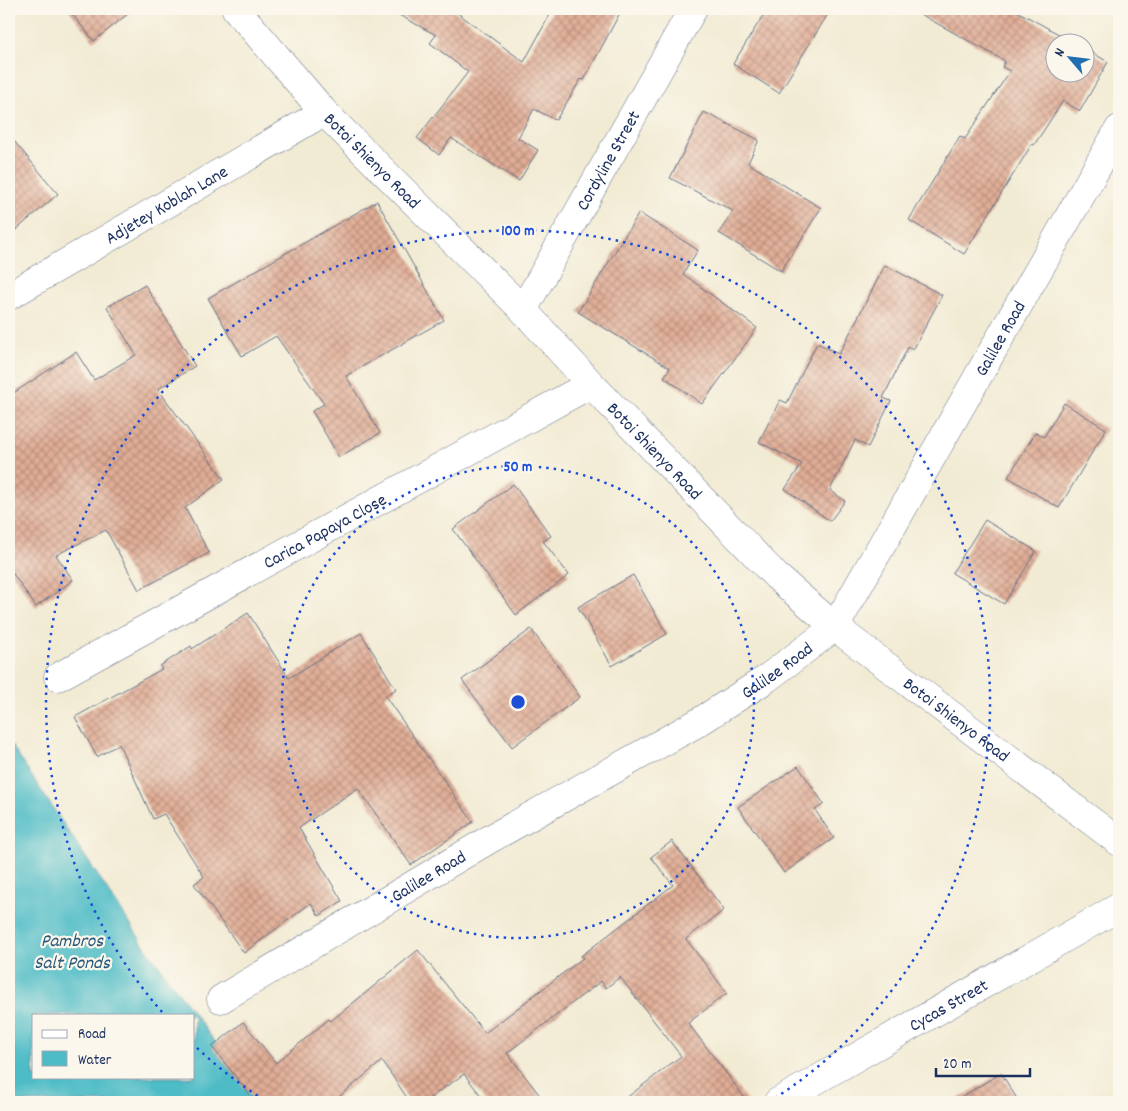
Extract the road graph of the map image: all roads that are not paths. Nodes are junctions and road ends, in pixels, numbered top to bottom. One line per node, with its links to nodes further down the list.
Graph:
1 (236, 9): 3 (street, Botoi Shienyo Road)
2 (693, 9): 6 (street, Cordyline Street)
3 (324, 112): 5 (street, Adjetey Koblah Lane); 6 (street, Botoi Shienyo Road)
4 (1119, 129): 8 (street, Galilee Road)
5 (9, 296)
6 (523, 310): 7 (street, Botoi Shienyo Road)
7 (592, 384): 8 (street, Botoi Shienyo Road); 9 (street, Carica Papaya Close)
8 (835, 627): 10 (street, Botoi Shienyo Road); 12 (street, Galilee Road)
9 (58, 677)
10 (1119, 842)
11 (1119, 907): 13 (street, Cycas Street)
12 (221, 999)
13 (778, 1102)

